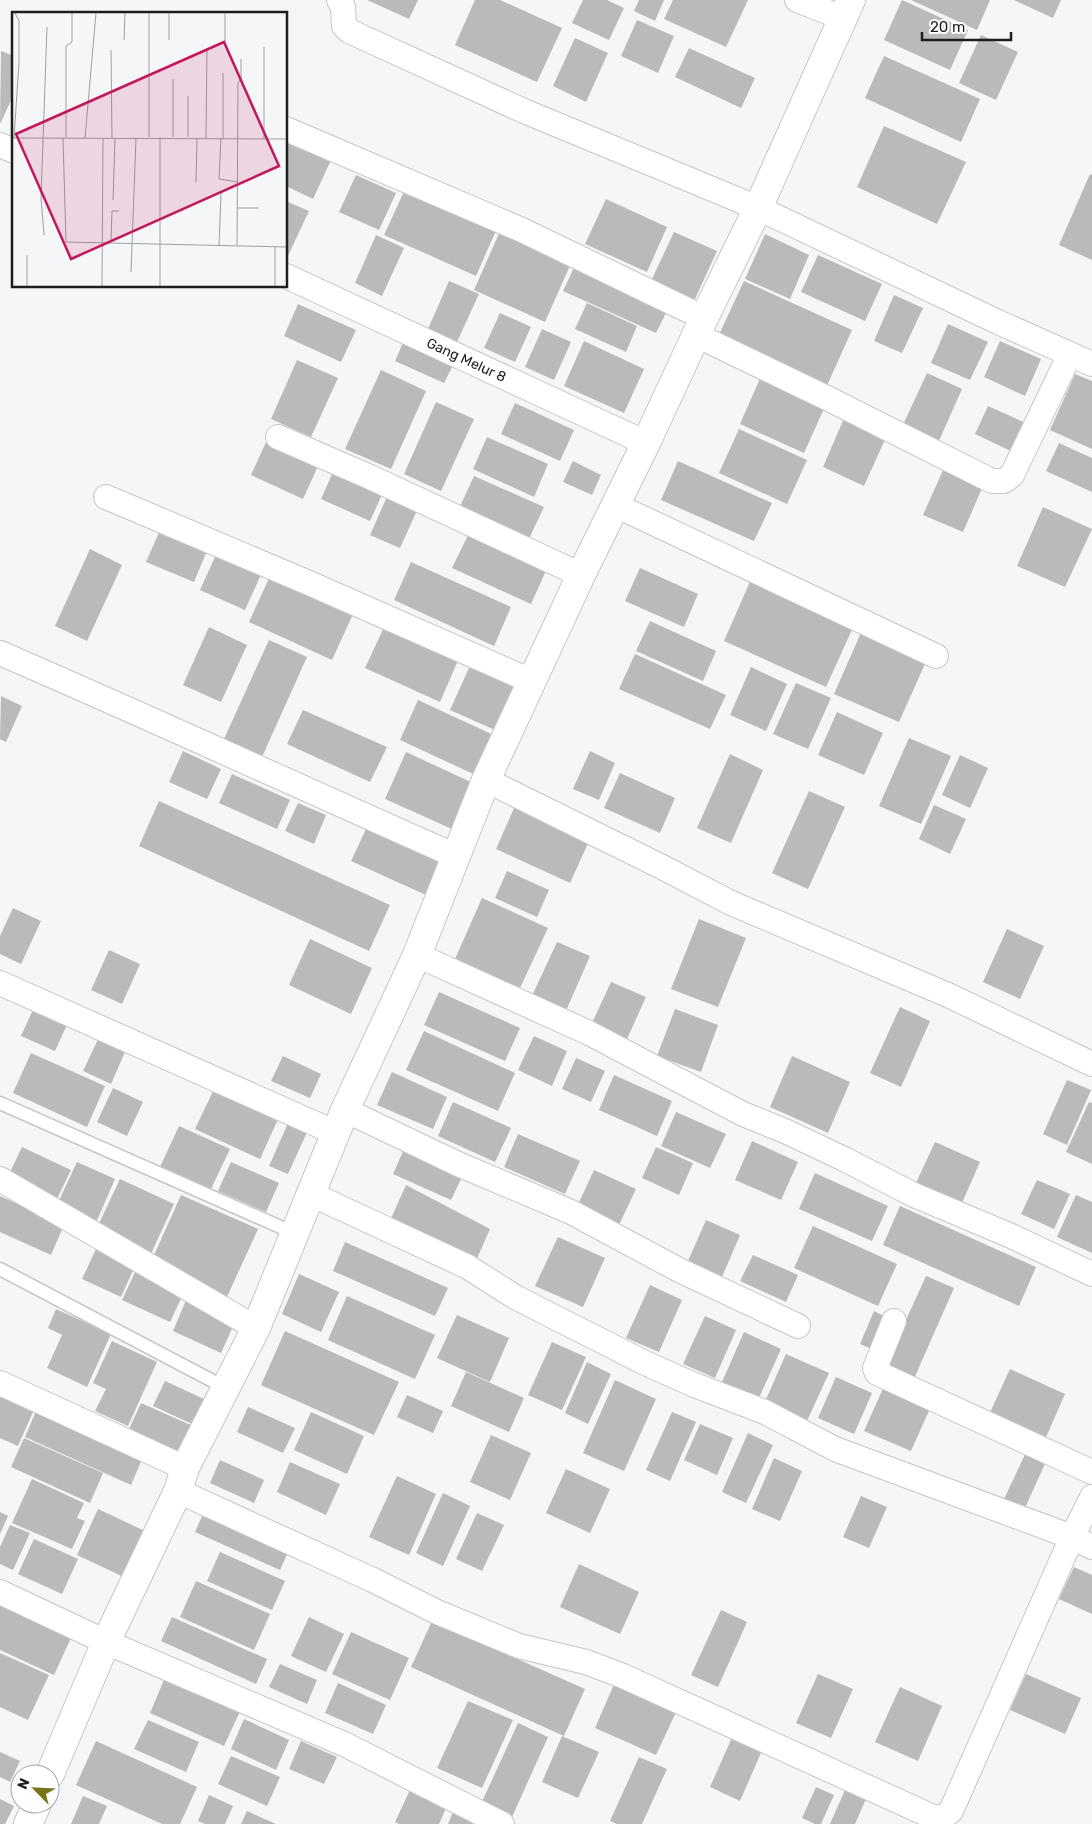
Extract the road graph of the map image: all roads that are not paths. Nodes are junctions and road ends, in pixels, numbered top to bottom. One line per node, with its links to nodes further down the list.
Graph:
1 (339, 0): 7 (street)
2 (797, 0): 3 (street)
3 (847, 9): 7 (street)
4 (288, 130): 9 (street)
5 (0, 145): 6 (street)
6 (12, 150)
7 (758, 208): 9 (street); 10 (street)
8 (288, 277): 13 (street, Gang Melur 8)
9 (700, 326): 10 (street); 13 (street)
10 (1070, 354): 11 (street)
11 (1092, 364)
12 (278, 437): 16 (street)
13 (646, 444): 15 (street)
14 (106, 496): 19 (street)
15 (615, 506): 16 (street); 18 (street)
16 (581, 575): 19 (street)
17 (0, 653): 21 (street)
18 (936, 656)
19 (531, 681): 20 (street)
20 (486, 780): 21 (street); 24 (street)
21 (456, 856): 22 (street)
22 (417, 955): 26 (street); 31 (street)
23 (0, 984): 26 (street)
24 (1092, 1064)
25 (0, 1103): 29 (lane)
26 (341, 1121): 28 (street); 33 (street)
27 (0, 1179): 34 (street)
28 (311, 1194): 29 (street); 40 (street)
29 (294, 1233): 34 (street)
30 (0, 1269): 36 (lane)
31 (1092, 1274)
32 (894, 1321): 37 (street)
33 (798, 1326)
34 (256, 1328): 36 (street)
35 (0, 1383): 38 (street)
36 (226, 1388): 38 (street)
37 (1092, 1472)
38 (182, 1479): 40 (street); 42 (street)
39 (1092, 1497): 40 (street)
40 (1082, 1542)
41 (0, 1592): 42 (street)
42 (106, 1642): 43 (street); 44 (street)
43 (54, 1764)
44 (502, 1824)

